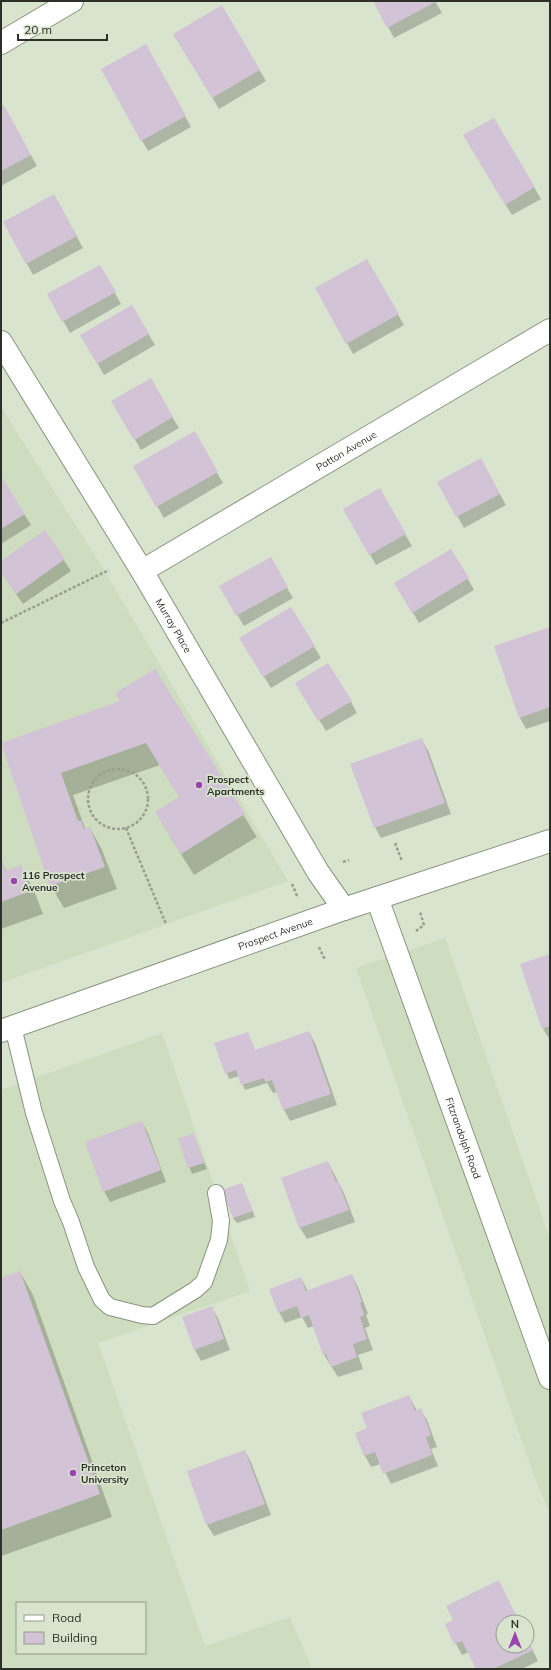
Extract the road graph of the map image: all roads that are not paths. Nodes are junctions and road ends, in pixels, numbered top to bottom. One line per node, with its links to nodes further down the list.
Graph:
1 (72, 1): 2 (street)
2 (1, 43)
3 (550, 330): 5 (street, Patton Avenue)
4 (1, 342): 5 (street, Murray Place)
5 (142, 571): 8 (street, Murray Place)
6 (550, 841): 7 (street, Prospect Avenue)
7 (377, 898): 8 (street, Prospect Avenue); 11 (street, Fitzrandolph Road)
8 (344, 909): 9 (street, Prospect Avenue)
9 (7, 1029): 10 (lane)
10 (216, 1194)
11 (550, 1378)

